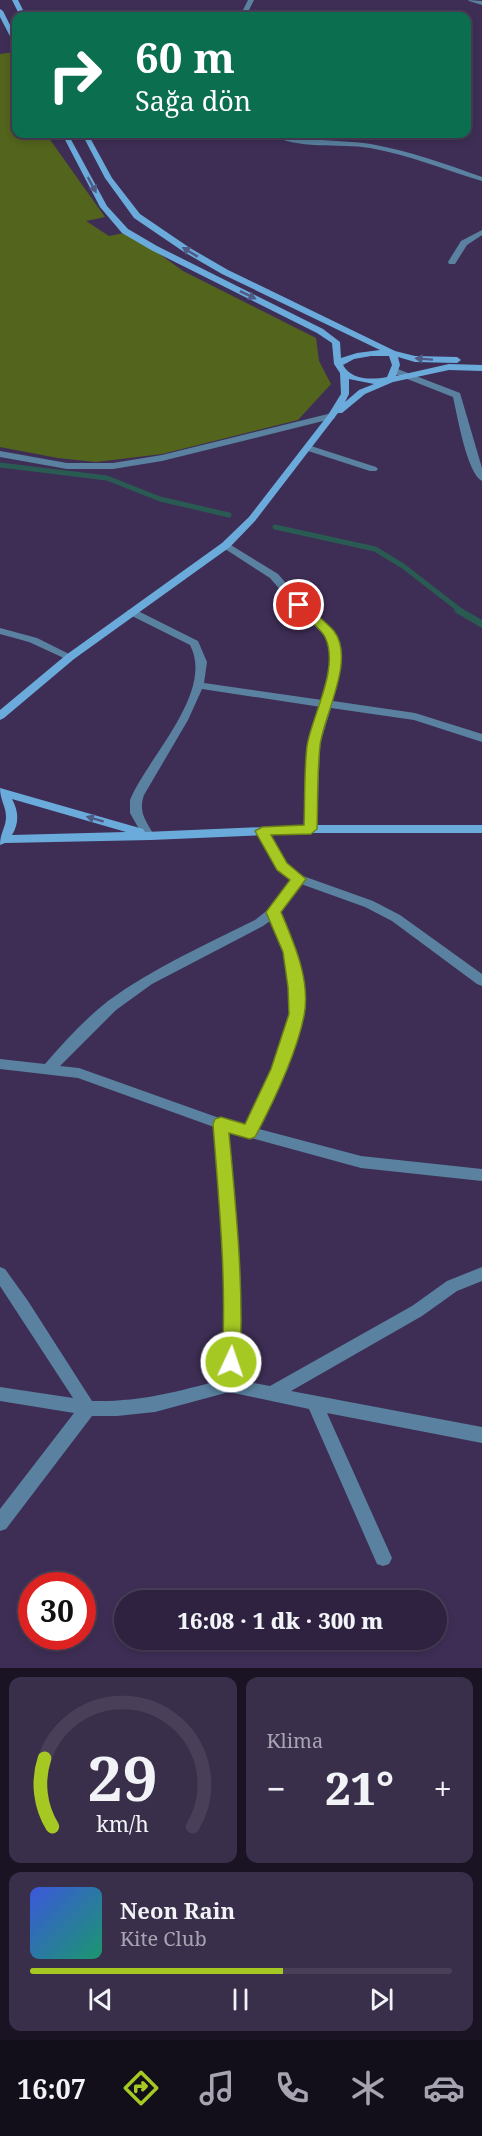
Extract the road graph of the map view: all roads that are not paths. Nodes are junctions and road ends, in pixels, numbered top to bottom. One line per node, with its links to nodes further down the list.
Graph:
1 (471, 0): 2 (street)
2 (482, 3)
3 (0, 11): 4 (main road)
4 (12, 34)
5 (67, 138): 13 (main road, one-way to 13)
6 (87, 138): 11 (main road, one-way to 6)
7 (290, 138): 8 (street)
8 (482, 179)
9 (482, 232): 10 (street)
10 (452, 262)
11 (392, 353): 12 (main road, one-way to 11); 13 (main road); 16 (main road)
12 (482, 361)
13 (338, 364): 15 (main road)
14 (482, 368): 17 (main road)
15 (344, 373): 16 (main road); 18 (main road)
16 (392, 375): 17 (street); 18 (main road)
17 (406, 375): 22 (street)
18 (332, 416): 19 (main road); 20 (street)
19 (309, 448): 21 (street); 23 (main road)
20 (0, 454)
21 (373, 469)
22 (482, 478)
23 (226, 544): 24 (main road); 28 (street)
24 (132, 612): 26 (main road); 27 (street)
25 (0, 632): 26 (street)
26 (70, 657): 29 (main road)
27 (198, 685): 28 (street); 35 (street)
28 (327, 704): 30 (street); 32 (street)
29 (0, 716)
30 (482, 738)
31 (0, 792): 35 (main road, one-way to 31); 36 (main road)
32 (311, 829): 33 (main road); 34 (main road)
33 (482, 829)
34 (262, 831): 35 (main road); 37 (street)
35 (149, 835): 36 (main road)
36 (2, 840)
37 (299, 879): 38 (street); 39 (street)
38 (273, 912): 41 (street); 43 (street)
39 (482, 981)
40 (0, 1064): 41 (street)
41 (50, 1068): 42 (street)
42 (221, 1124): 43 (street); 47 (street)
43 (250, 1132): 44 (street)
44 (482, 1175)
45 (0, 1274): 51 (street)
46 (482, 1274): 49 (street)
47 (229, 1384): 49 (street); 51 (street)
48 (0, 1394): 51 (street)
49 (269, 1395): 50 (street)
50 (314, 1403): 52 (street); 54 (street)
51 (88, 1408): 53 (street)
52 (482, 1435)
53 (0, 1523)
54 (383, 1558)

